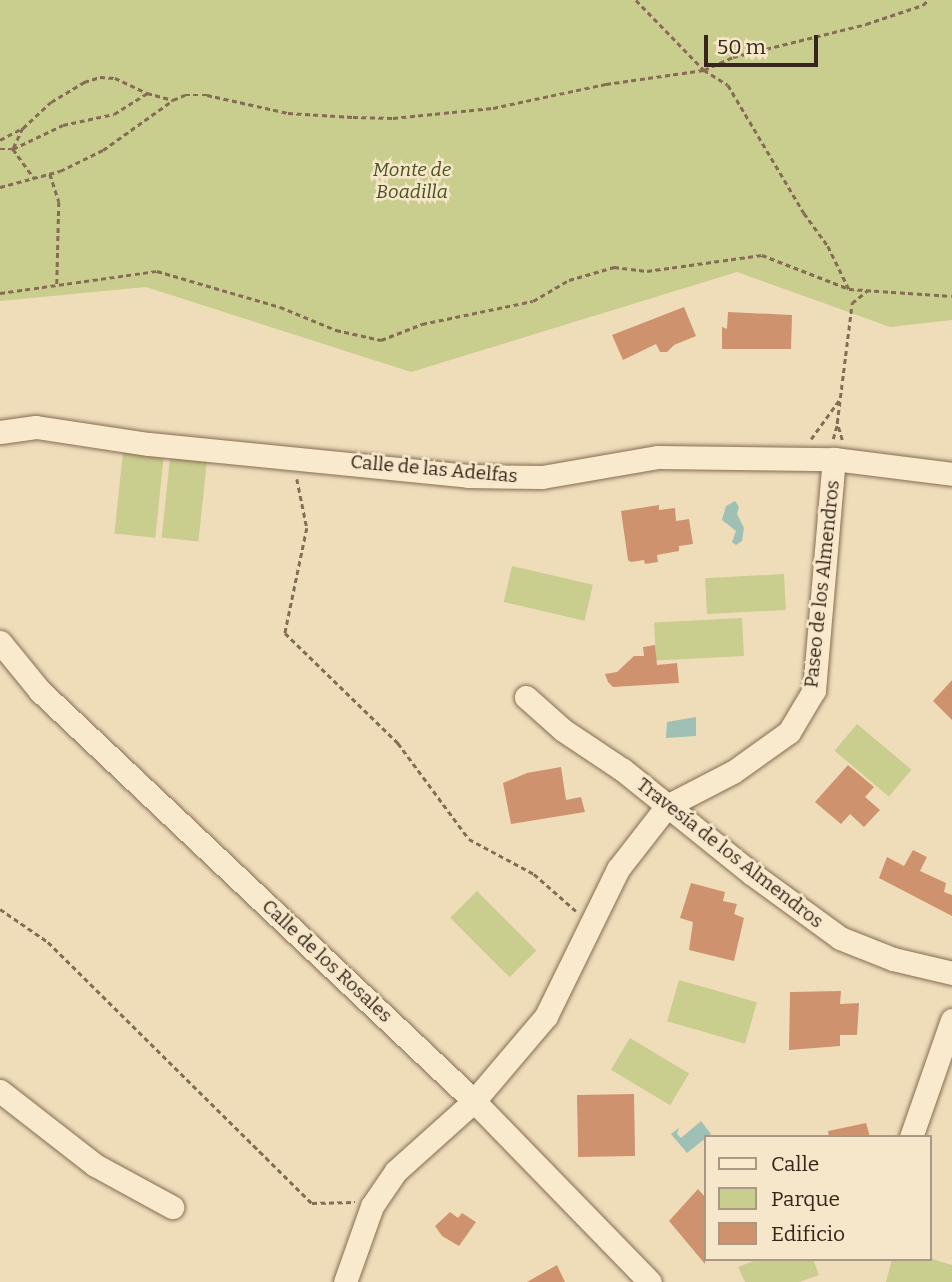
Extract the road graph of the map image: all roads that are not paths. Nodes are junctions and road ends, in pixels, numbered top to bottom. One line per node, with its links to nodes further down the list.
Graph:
1 (0, 432): 2 (street, Calle de las Adelfas)
2 (840, 460): 3 (street, Calle de las Adelfas); 6 (street, Paseo de los Almendros)
3 (952, 474)
4 (0, 643): 10 (street, Calle de los Rosales)
5 (526, 697): 6 (street, Travesía de los Almendros)
6 (667, 806): 7 (street, Travesía de los Almendros); 10 (street, Paseo de los Almendros)
7 (952, 973)
8 (952, 1020): 11 (street)
9 (0, 1091): 12 (street)
10 (474, 1101): 13 (street, Paseo de los Almendros); 14 (street, Calle de los Rosales)
11 (912, 1135)
12 (172, 1207)
13 (345, 1282)
14 (650, 1282)

